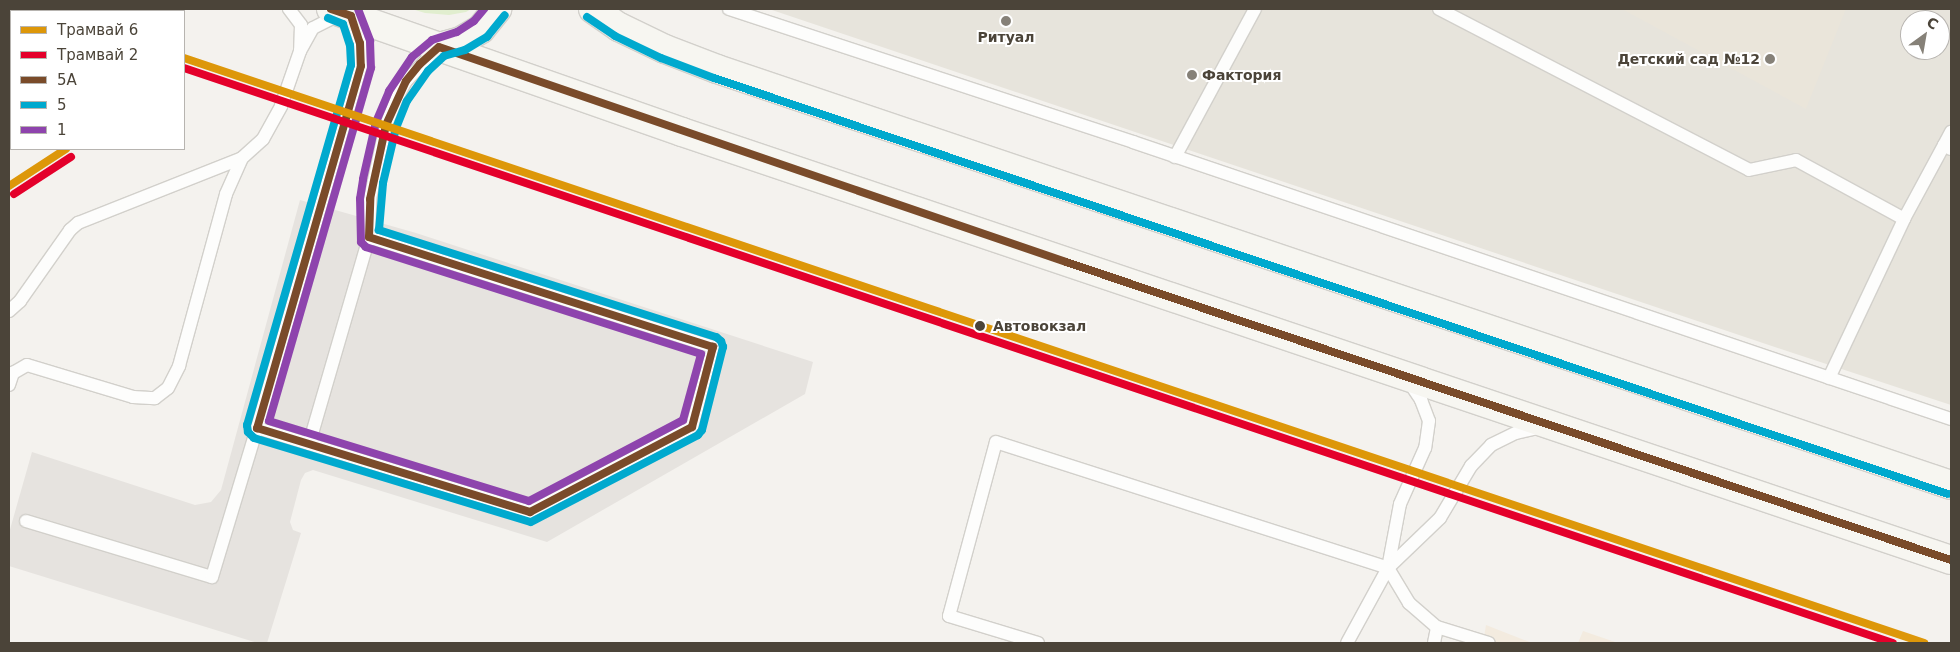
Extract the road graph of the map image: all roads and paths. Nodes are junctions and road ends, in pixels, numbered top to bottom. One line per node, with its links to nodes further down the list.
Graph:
1 (289, 9): 9 (lane)
2 (498, 9): 8 (main road)
3 (592, 9): 24 (main road)
4 (729, 9): 12 (lane)
5 (1255, 9): 12 (lane)
6 (1439, 9): 14 (lane)
7 (341, 13): 8 (main road); 9 (lane); 22 (lane)
8 (439, 47): 15 (lane); 17 (main road)
9 (300, 51): 13 (lane)
10 (1951, 132): 11 (lane)
11 (1948, 147): 14 (lane)
12 (1175, 157): 18 (lane)
13 (242, 158): 16 (lane); 19 (lane)
14 (1904, 219): 18 (lane)
15 (370, 237): 23 (lane); 23 (lane)
16 (9, 311)
17 (1404, 376): 21 (main road); 27 (lane)
18 (1829, 378): 20 (lane)
19 (9, 385)
20 (1951, 420)
21 (1549, 425): 26 (main road); 27 (lane)
22 (257, 428): 23 (lane); 25 (lane)
23 (309, 444)
24 (1951, 485)
25 (26, 521)
26 (1951, 560)
27 (1388, 568): 28 (lane); 29 (lane); 30 (lane)
28 (1437, 626): 31 (lane); 32 (lane)
29 (1038, 643)
30 (1347, 643)
31 (1434, 643)
32 (1489, 643)

